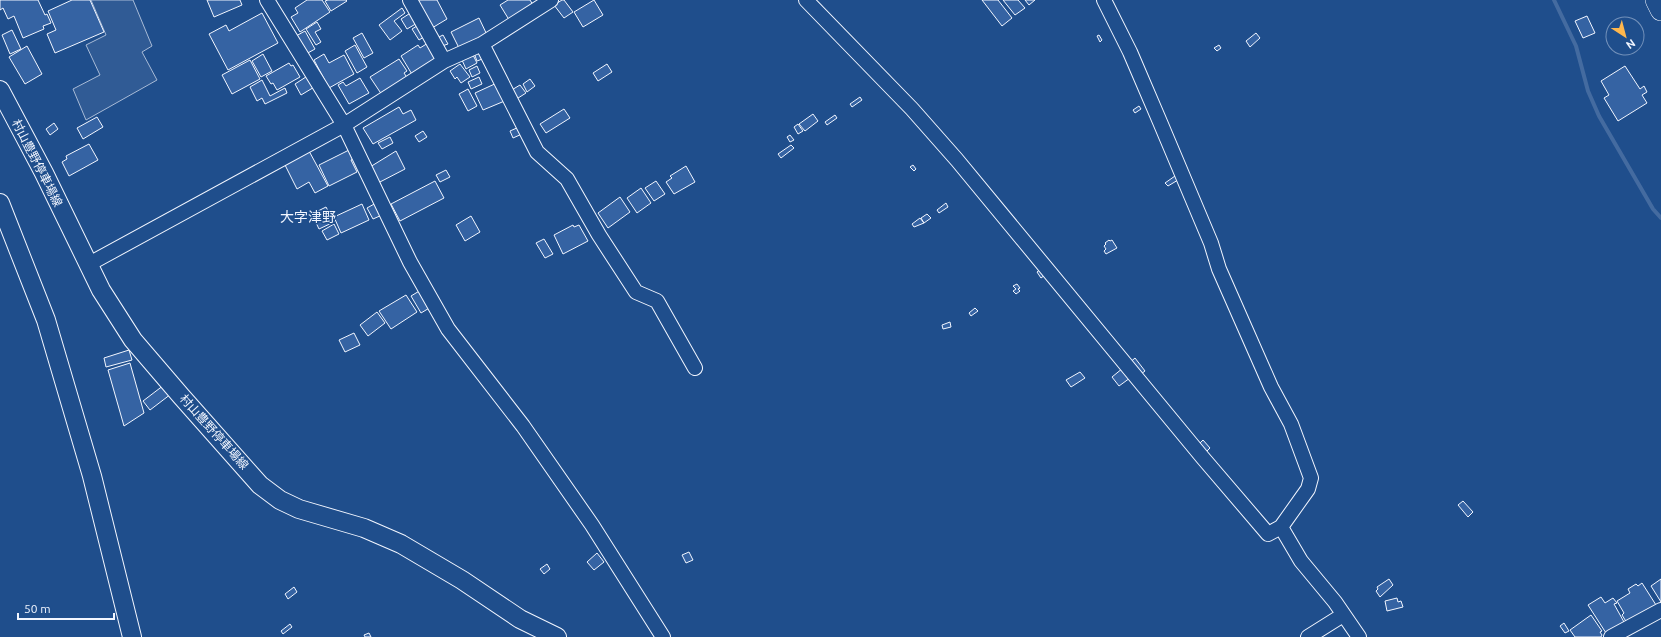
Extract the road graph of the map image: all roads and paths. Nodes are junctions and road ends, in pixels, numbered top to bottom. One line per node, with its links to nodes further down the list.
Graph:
1 (267, 0): 11 (street)
2 (410, 0): 9 (street)
3 (551, 0): 8 (street)
4 (806, 0): 15 (street)
5 (1104, 0): 15 (street)
6 (1656, 0): 7 (highway)
7 (1661, 10)
8 (482, 44): 9 (street); 14 (street)
9 (444, 61): 11 (street)
10 (0, 90): 13 (main road, 村山豊野停車場線)
11 (344, 125): 13 (street); 20 (street)
12 (0, 203): 18 (main road)
13 (89, 264): 19 (main road, 村山豊野停車場線)
14 (695, 368)
15 (1281, 528): 17 (street)
16 (1661, 610): 23 (street)
17 (1343, 615): 21 (street); 22 (street)
18 (132, 637)
19 (557, 637)
20 (663, 637)
21 (1308, 637)
22 (1358, 637)
23 (1611, 637)

